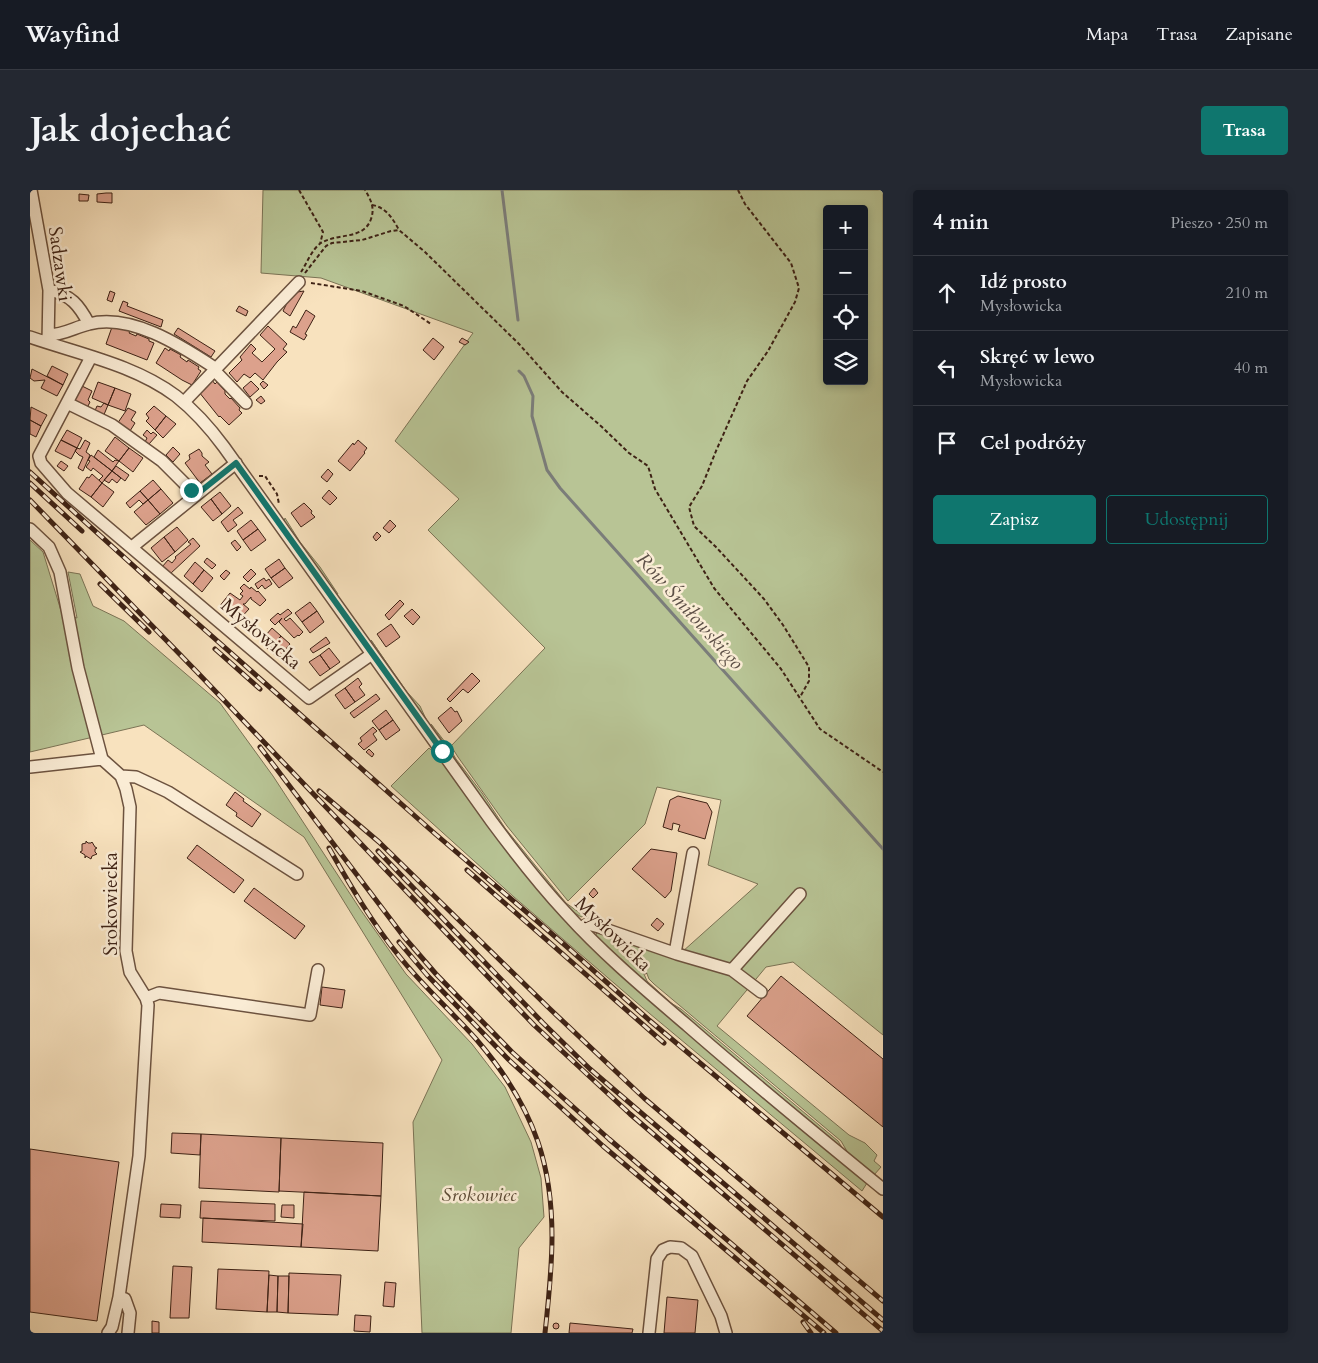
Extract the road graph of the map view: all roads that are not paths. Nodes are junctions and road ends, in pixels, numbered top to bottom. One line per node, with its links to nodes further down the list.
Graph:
1 (30, 190): 3 (street, Sadzawki)
2 (298, 282): 8 (street)
3 (49, 290): 4 (street); 6 (street, Sadzawki)
4 (89, 324): 6 (street); 8 (street)
5 (30, 337): 6 (street, Mysłowicka)
6 (48, 339): 7 (street, Mysłowicka)
7 (90, 357): 9 (street, Mysłowicka); 10 (street, Mysłowicka)
8 (214, 369): 9 (street); 11 (street)
9 (184, 402): 12 (street, Mysłowicka)
10 (67, 403): 13 (street); 15 (street, Mysłowicka)
11 (246, 403)
12 (236, 463): 13 (street); 16 (street, Mysłowicka)
13 (196, 495): 15 (street)
14 (30, 529): 17 (street)
15 (132, 548): 16 (street, Mysłowicka)
16 (372, 654): 23 (street, Mysłowicka)
17 (102, 759): 18 (street); 19 (street)
18 (30, 767)
19 (121, 776): 21 (street); 28 (street, Srokowiecka)
20 (693, 853): 24 (street)
21 (298, 874)
22 (800, 894): 26 (street)
23 (580, 928): 24 (street); 29 (street, Mysłowicka)
24 (675, 953): 26 (street)
25 (318, 970): 28 (street)
26 (732, 970): 27 (street)
27 (760, 992)
28 (146, 998): 30 (street, Srokowiecka)
29 (883, 1189)
30 (119, 1297): 31 (street, Srokowiecka); 32 (street)
31 (108, 1333)
32 (128, 1333)
33 (649, 1333): 34 (street)
34 (726, 1333)

